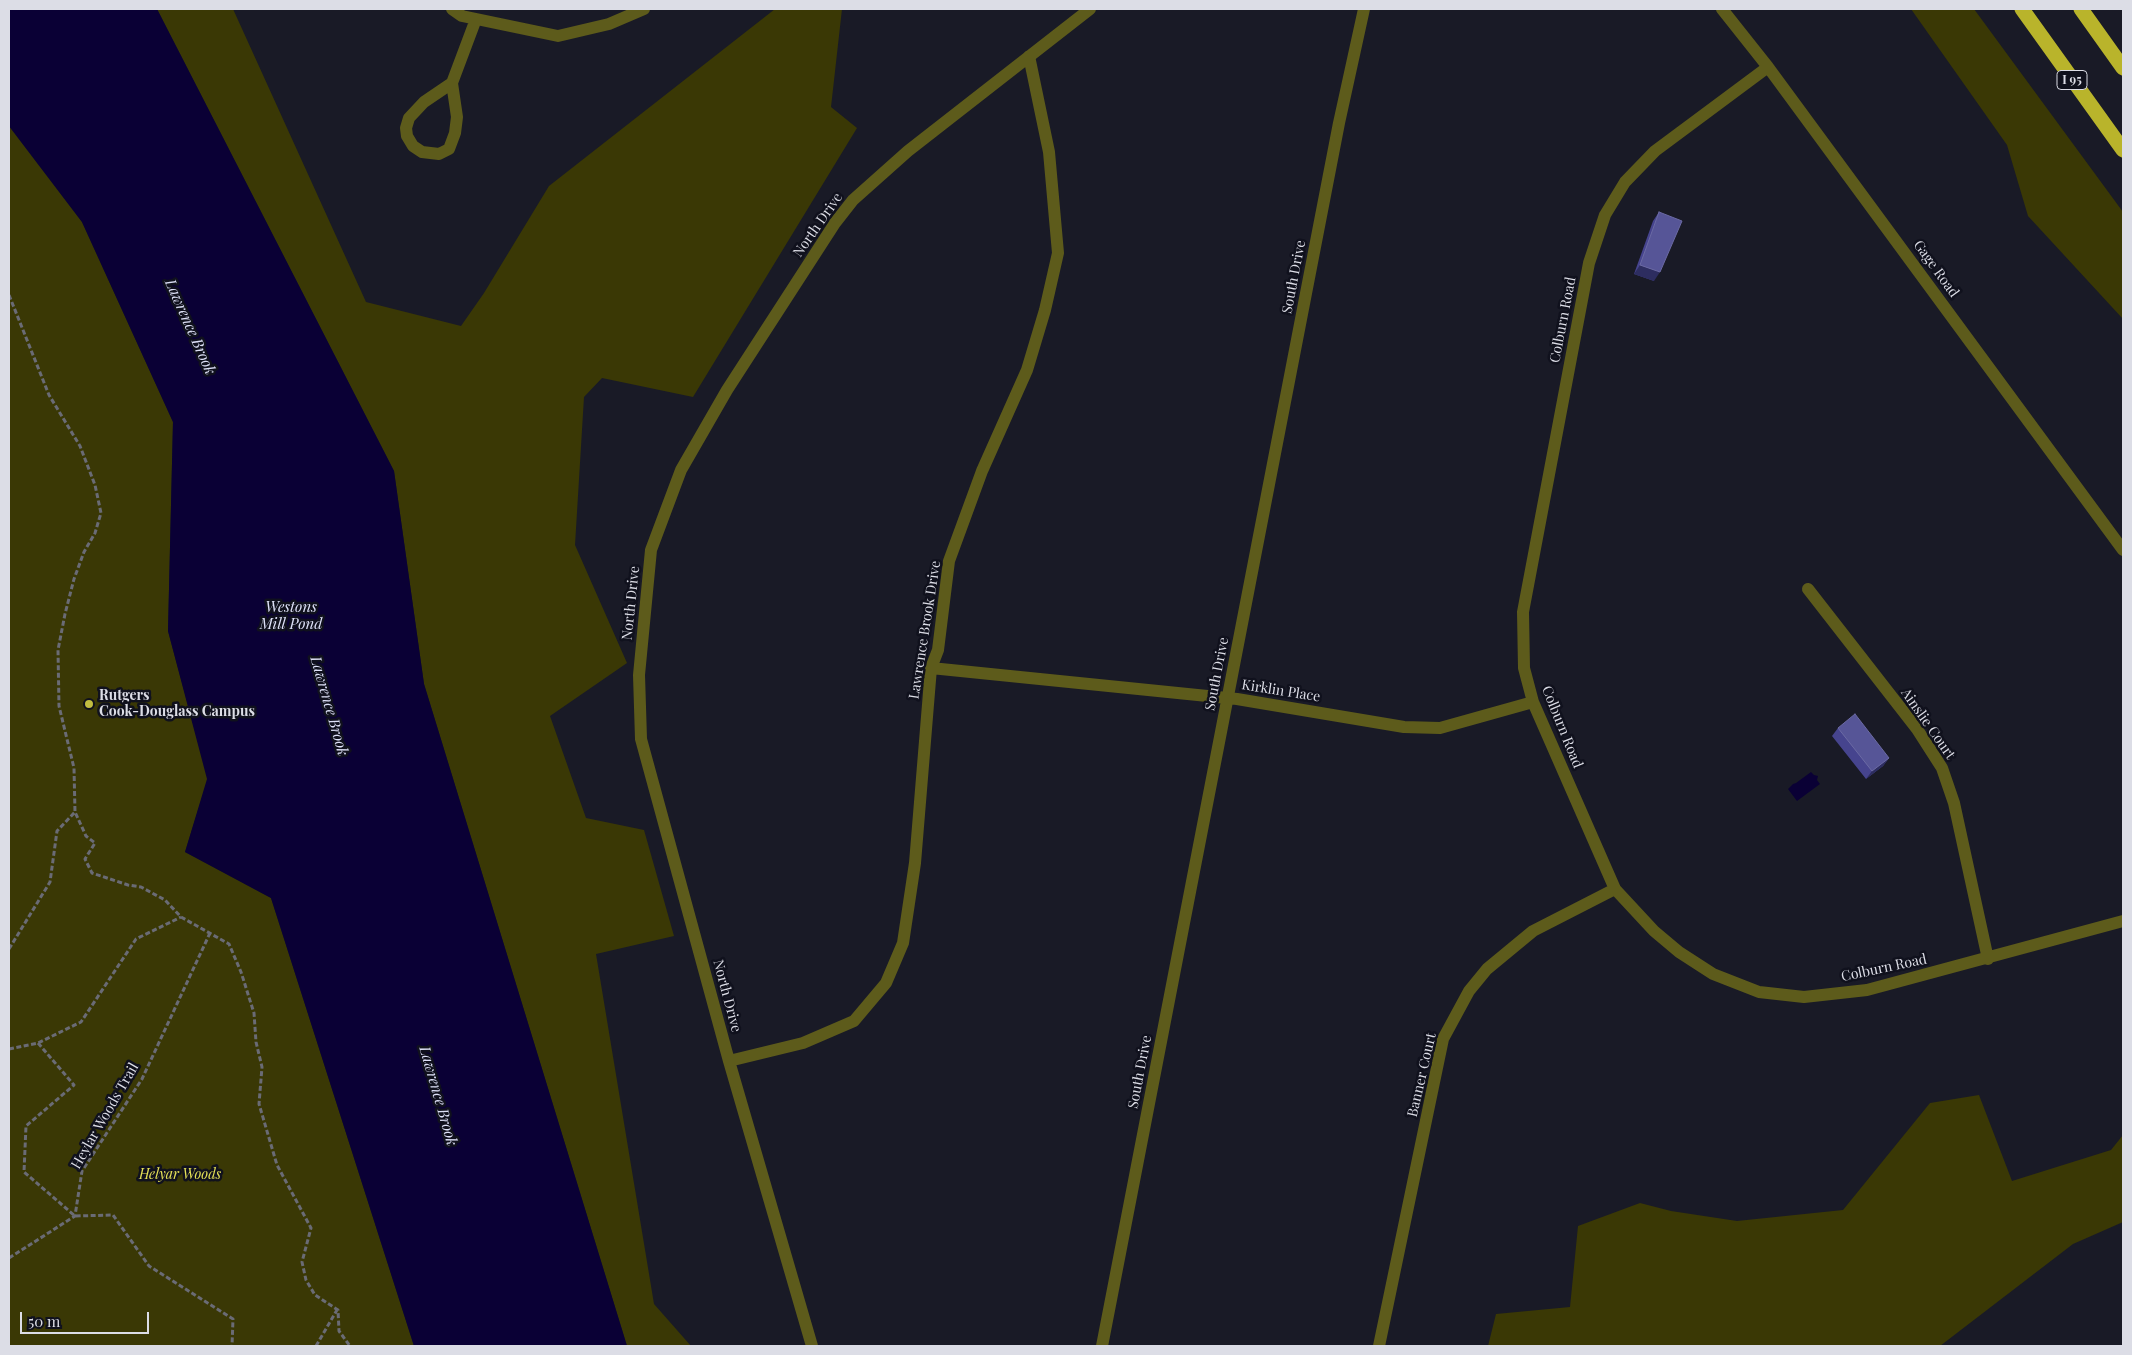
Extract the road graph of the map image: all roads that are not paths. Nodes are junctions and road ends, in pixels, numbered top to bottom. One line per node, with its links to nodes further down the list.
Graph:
1 (452, 9): 8 (street)
2 (644, 9): 8 (street)
3 (1090, 9): 9 (street, North Drive)
4 (1364, 9): 17 (street, South Drive)
5 (1722, 9): 10 (street, Gage Road)
6 (2022, 9): 13 (highway, I 95)
7 (2081, 9): 11 (highway)
8 (476, 19): 12 (street)
9 (1029, 56): 16 (street, Lawrence Brook Drive); 22 (street, North Drive)
10 (1768, 67): 14 (street, Gage Road); 18 (street, Colburn Road)
11 (2123, 68)
12 (452, 83): 12 (street)
13 (2123, 150)
14 (2123, 550)
15 (1808, 589): 21 (street, Ainslie Court)
16 (931, 668): 17 (street, Kirklin Place); 22 (street, Lawrence Brook Drive)
17 (1228, 698): 18 (street, Kirklin Place); 24 (street, South Drive)
18 (1533, 702): 19 (street, Colburn Road)
19 (1615, 889): 21 (street, Colburn Road); 25 (street, Banner Court)
20 (2123, 921): 21 (street, Colburn Road)
21 (1988, 959)
22 (729, 1061): 23 (street, North Drive)
23 (812, 1346)
24 (1102, 1346)
25 (1380, 1346)

